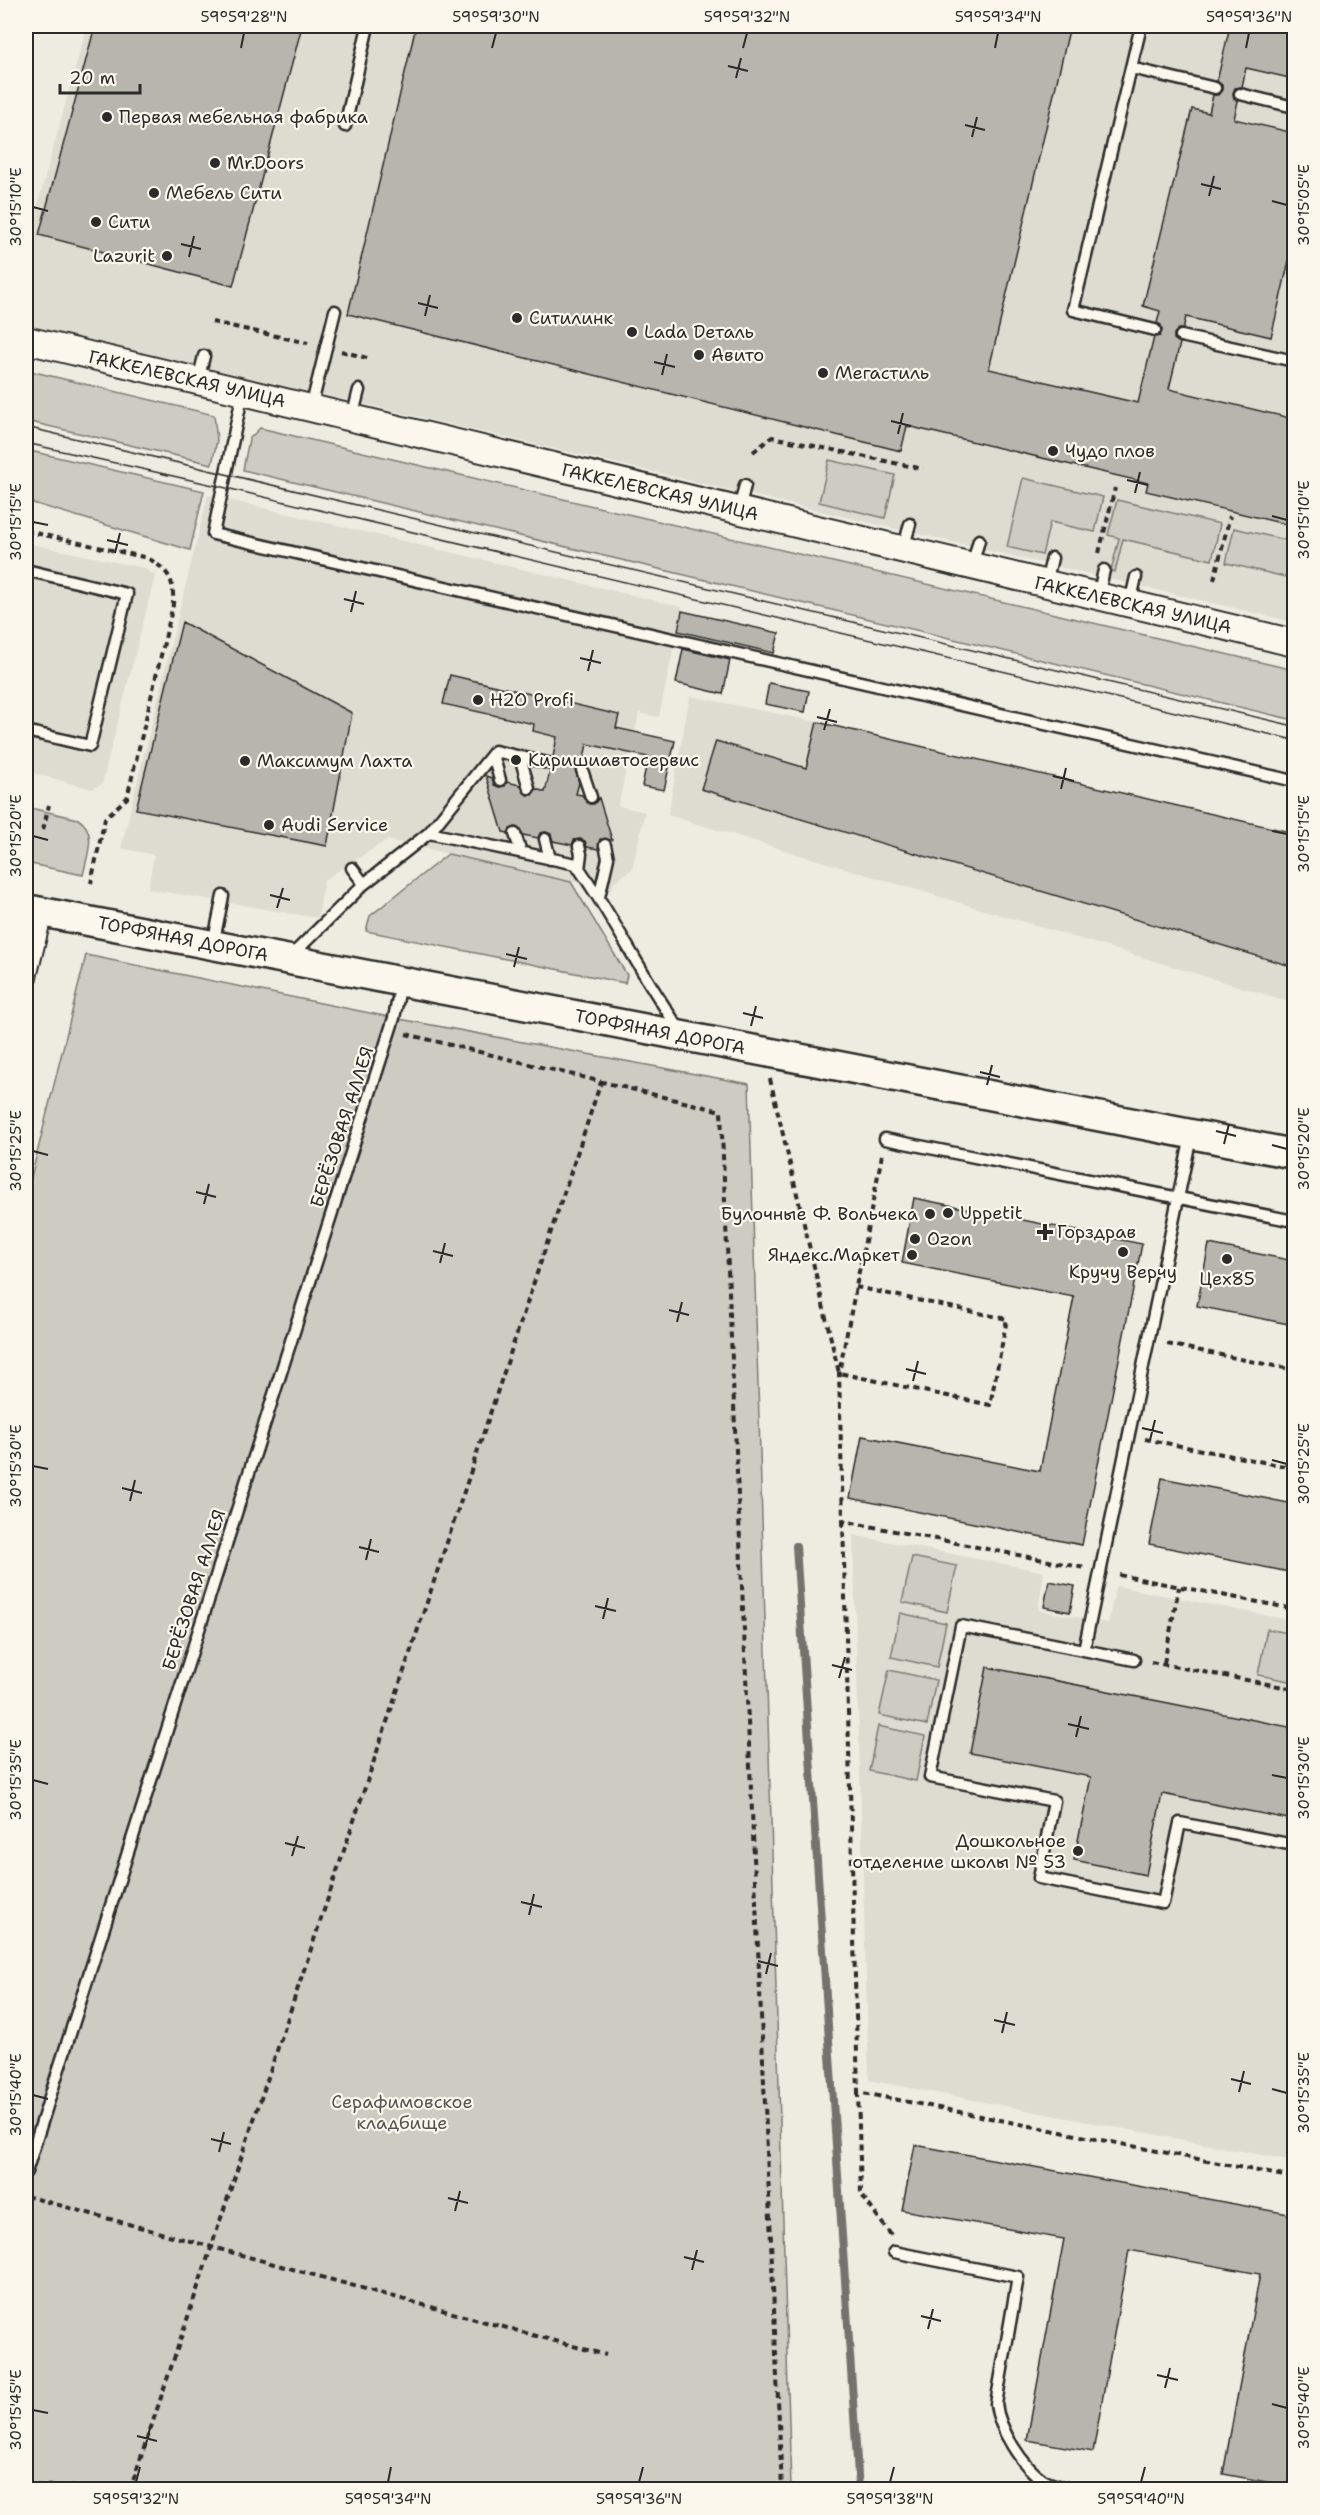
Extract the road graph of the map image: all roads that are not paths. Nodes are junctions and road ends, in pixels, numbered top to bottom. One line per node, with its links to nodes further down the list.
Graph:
1 (368, 26): 7 (lane)
2 (1141, 26): 3 (lane)
3 (1131, 68): 4 (lane); 9 (lane)
4 (1215, 88)
5 (1240, 94): 6 (lane)
6 (1294, 107)
7 (345, 126)
8 (335, 311): 17 (lane)
9 (1155, 330)
10 (1181, 336): 13 (lane)
11 (26, 340): 14 (street, ГАККЕЛЕВСКАЯ УЛИЦА)
12 (204, 357): 14 (lane)
13 (1294, 361)
14 (198, 381): 16 (street, ГАККЕЛЕВСКАЯ УЛИЦА)
15 (359, 390): 18 (lane)
16 (243, 392): 17 (street, ГАККЕЛЕВСКАЯ УЛИЦА); 39 (lane)
17 (311, 408): 18 (street, ГАККЕЛЕВСКАЯ УЛИЦА)
18 (352, 418): 20 (street, ГАККЕЛЕВСКАЯ УЛИЦА)
19 (745, 485): 20 (lane)
20 (739, 510): 23 (street, ГАККЕЛЕВСКАЯ УЛИЦА)
21 (910, 524): 23 (lane)
22 (979, 540): 25 (lane)
23 (903, 550): 25 (street, ГАККЕЛЕВСКАЯ УЛИЦА)
24 (1052, 558): 29 (lane)
25 (972, 566): 29 (street, ГАККЕЛЕВСКАЯ УЛИЦА)
26 (26, 570): 33 (lane)
27 (1104, 570): 30 (lane)
28 (1136, 577): 31 (lane)
29 (1046, 584): 30 (street, ГАККЕЛЕВСКАЯ УЛИЦА)
30 (1098, 596): 31 (street, ГАККЕЛЕВСКАЯ УЛИЦА)
31 (1130, 604): 32 (street, ГАККЕЛЕВСКАЯ УЛИЦА)
32 (1294, 643)
33 (26, 731)
34 (493, 754): 35 (lane); 38 (lane); 42 (lane)
35 (520, 757): 36 (lane); 40 (lane)
36 (552, 764)
37 (582, 770): 41 (lane)
38 (500, 780)
39 (1294, 781)
40 (529, 788)
41 (591, 797)
42 (429, 833): 47 (lane); 51 (lane)
43 (516, 834): 47 (lane)
44 (545, 839): 48 (lane)
45 (605, 845): 53 (lane)
46 (579, 846): 50 (lane)
47 (521, 852): 48 (lane)
48 (550, 859): 50 (lane)
49 (352, 868): 51 (lane)
50 (579, 868): 53 (lane)
51 (364, 884): 56 (lane)
52 (223, 896): 55 (lane)
53 (599, 897): 59 (lane)
54 (34, 910): 55 (main road, ТОРФЯНАЯ ДОРОГА); 57 (street)
55 (213, 945): 56 (main road, ТОРФЯНАЯ ДОРОГА)
56 (288, 959): 58 (main road, ТОРФЯНАЯ ДОРОГА)
57 (26, 977)
58 (401, 981): 59 (main road, ТОРФЯНАЯ ДОРОГА); 68 (lane, БЕРЁЗОВАЯ АЛЛЕЯ)
59 (686, 1038): 60 (main road, ТОРФЯНАЯ ДОРОГА)
60 (1191, 1133): 62 (main road, ТОРФЯНАЯ ДОРОГА); 63 (lane)
61 (885, 1139): 63 (lane)
62 (1294, 1154)
63 (1178, 1198): 64 (lane); 65 (lane)
64 (1294, 1221)
65 (1084, 1650): 66 (lane); 67 (lane)
66 (1134, 1659)
67 (1294, 1845)
68 (26, 2172)
69 (894, 2252): 70 (lane)
70 (1075, 2490)

